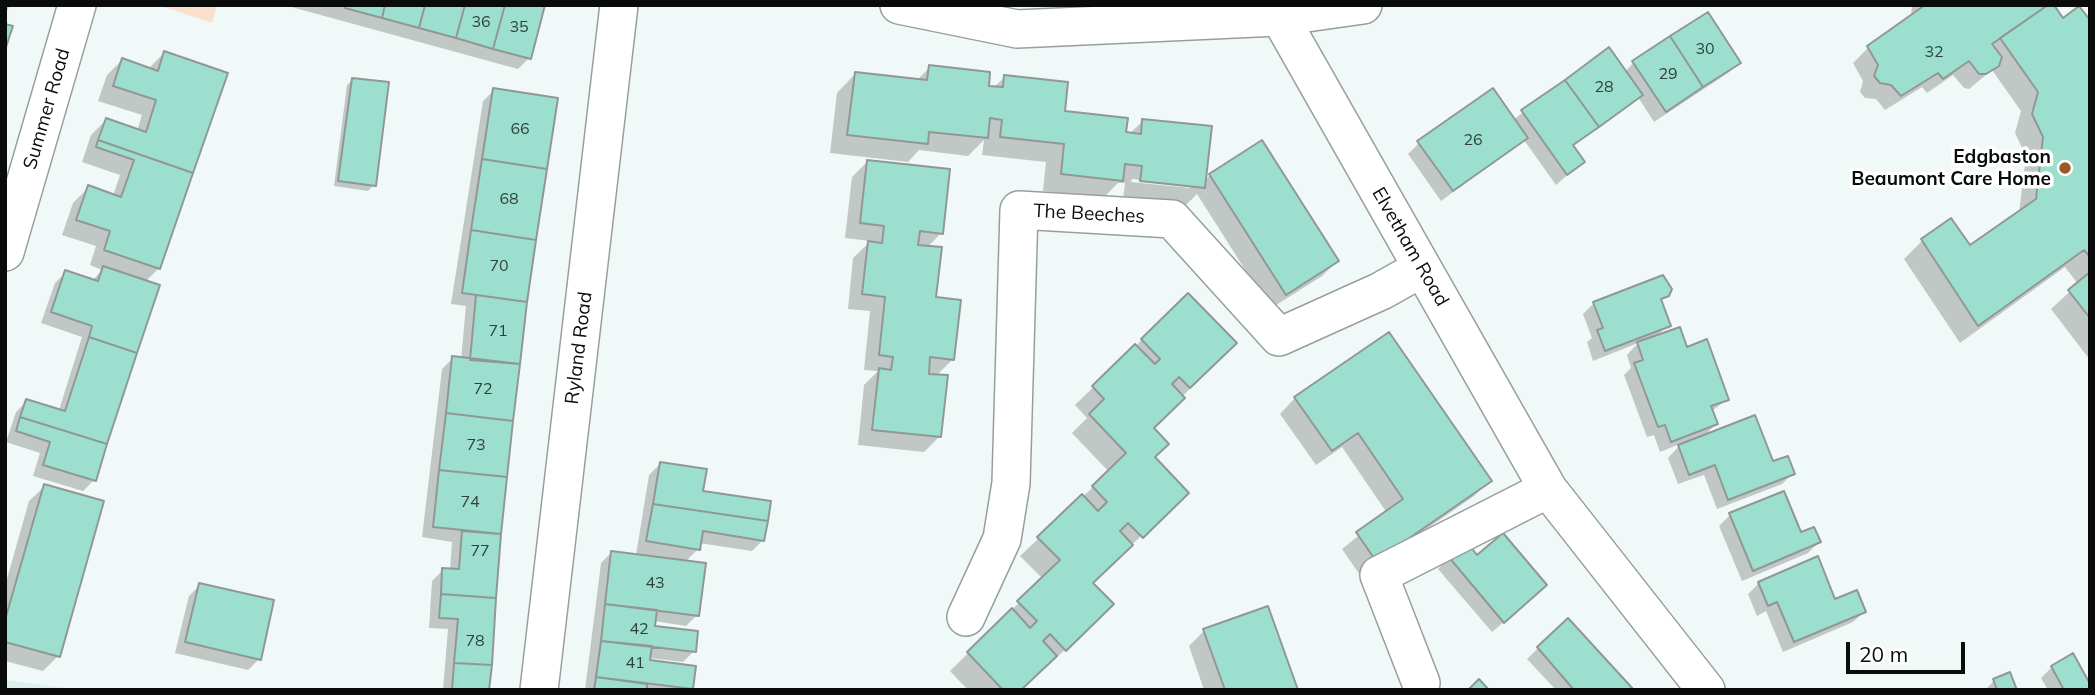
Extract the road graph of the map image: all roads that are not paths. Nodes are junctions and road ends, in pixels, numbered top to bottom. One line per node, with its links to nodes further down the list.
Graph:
1 (77, 5): 6 (street, Summer Road)
2 (619, 5): 11 (street, Ryland Road)
3 (899, 5): 5 (street)
4 (1363, 5): 5 (street)
5 (1275, 11): 7 (street, Elvetham Road)
6 (5, 252)
7 (1422, 268): 8 (street, Elvetham Road); 9 (street, The Beeches)
8 (1548, 489): 10 (street); 12 (street, Elvetham Road)
9 (966, 617)
10 (1422, 683)
11 (539, 690)
12 (1706, 690)

